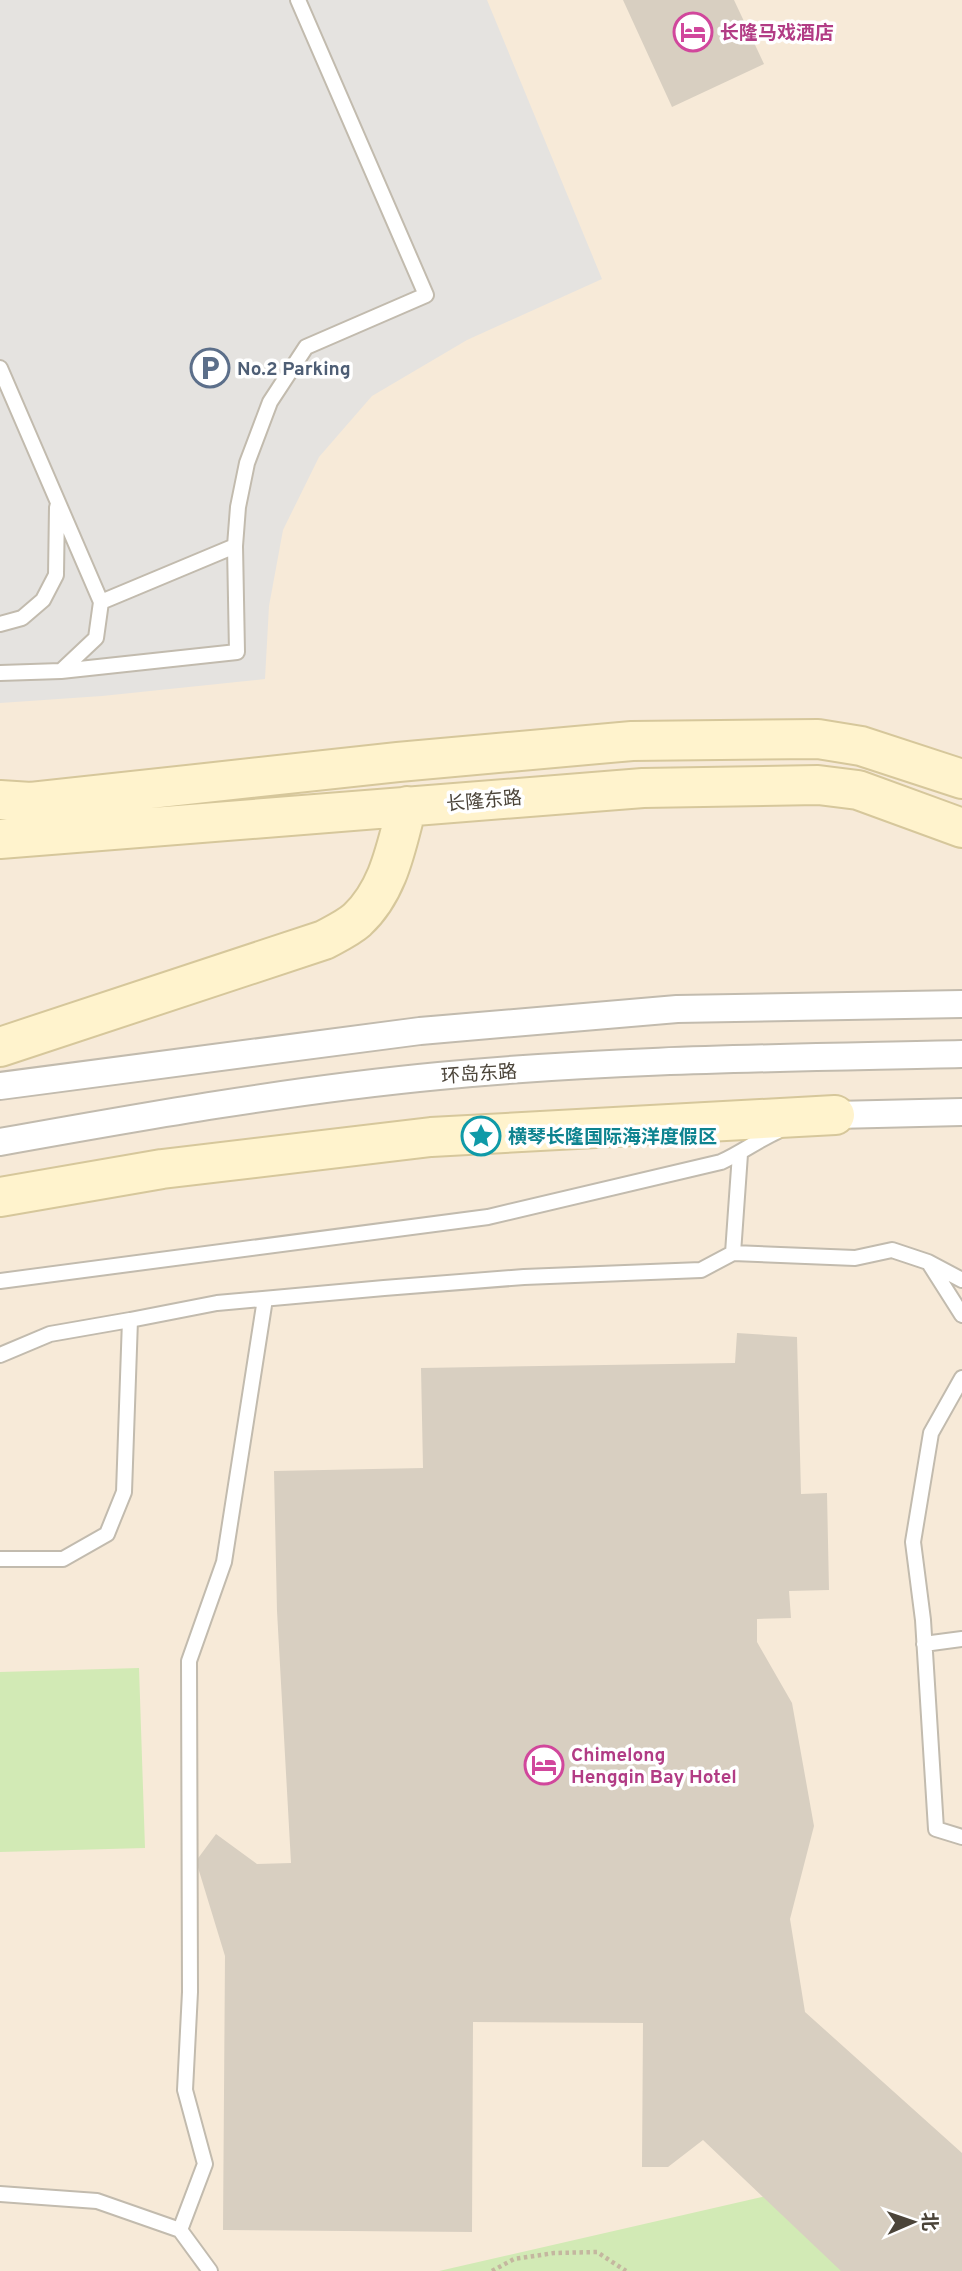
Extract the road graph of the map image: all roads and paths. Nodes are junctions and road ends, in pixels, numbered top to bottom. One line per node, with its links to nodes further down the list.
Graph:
1 (298, 0): 4 (lane)
2 (0, 368): 3 (lane)
3 (58, 502): 5 (lane); 6 (lane)
4 (235, 546): 5 (lane); 7 (lane)
5 (101, 602): 7 (lane)
6 (0, 624)
7 (61, 671): 8 (lane)
8 (0, 673)
9 (962, 779): 10 (main road)
10 (0, 800)
11 (407, 806): 12 (main road, 长隆东路); 13 (main road, 长隆东路); 15 (main road)
12 (962, 828)
13 (0, 839)
14 (962, 1004): 17 (street)
15 (0, 1047)
16 (962, 1054): 20 (street, 环岛东路)
17 (0, 1086)
18 (962, 1112): 19 (street)
19 (835, 1115): 21 (lane); 22 (main road)
20 (0, 1142)
21 (740, 1154): 23 (lane); 26 (lane)
22 (0, 1197)
23 (733, 1253): 24 (lane); 27 (lane)
24 (928, 1262): 25 (lane); 28 (lane)
25 (962, 1280)
26 (0, 1281)
27 (265, 1299): 29 (lane); 37 (lane)
28 (962, 1315)
29 (130, 1320): 30 (lane); 32 (lane)
30 (0, 1355)
31 (962, 1378): 34 (lane)
32 (0, 1559)
33 (962, 1639): 34 (lane)
34 (925, 1644): 35 (lane)
35 (962, 1837)
36 (0, 2194): 37 (lane)
37 (180, 2230): 38 (lane)
38 (210, 2271)
39 (492, 2271): 40 (path)
40 (626, 2271)

